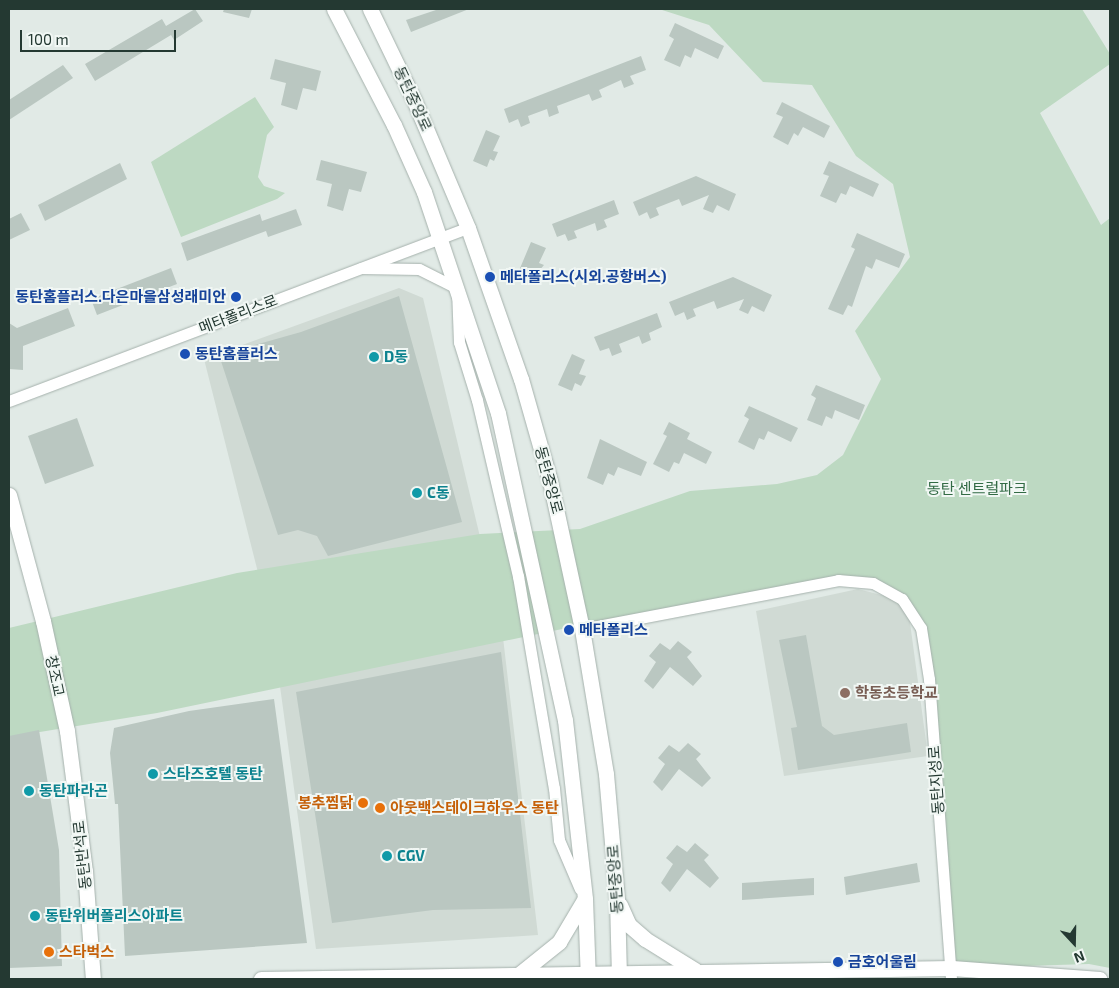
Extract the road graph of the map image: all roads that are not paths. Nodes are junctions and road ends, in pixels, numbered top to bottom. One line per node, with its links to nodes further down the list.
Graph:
1 (334, 9): 4 (street, 동탄중앙로)
2 (370, 9): 3 (street, 동탄중앙로)
3 (468, 228): 4 (street, 메타폴리스로); 9 (street, 동탄중앙로)
4 (440, 238): 5 (street, 메타폴리스로); 6 (street, 동탄중앙로)
5 (361, 268): 6 (street); 7 (street, 메타폴리스로)
6 (457, 288): 11 (street, 동탄중앙로); 11 (street, 동탄중앙로)
7 (9, 401)
8 (9, 495): 10 (street, 창조교)
9 (582, 630): 12 (street, 동탄중앙로); 13 (street, 동탄지성로)
10 (67, 731): 18 (street, 동탄반석로)
11 (585, 899): 15 (street, 동탄중앙로); 17 (street)
12 (617, 900): 14 (street); 16 (street, 동탄중앙로)
13 (952, 974): 14 (street); 20 (street)
14 (690, 975): 16 (street)
15 (588, 977): 16 (street); 17 (street)
16 (619, 977)
17 (520, 978): 19 (street)
18 (93, 979)
19 (261, 979)
20 (1100, 979)

